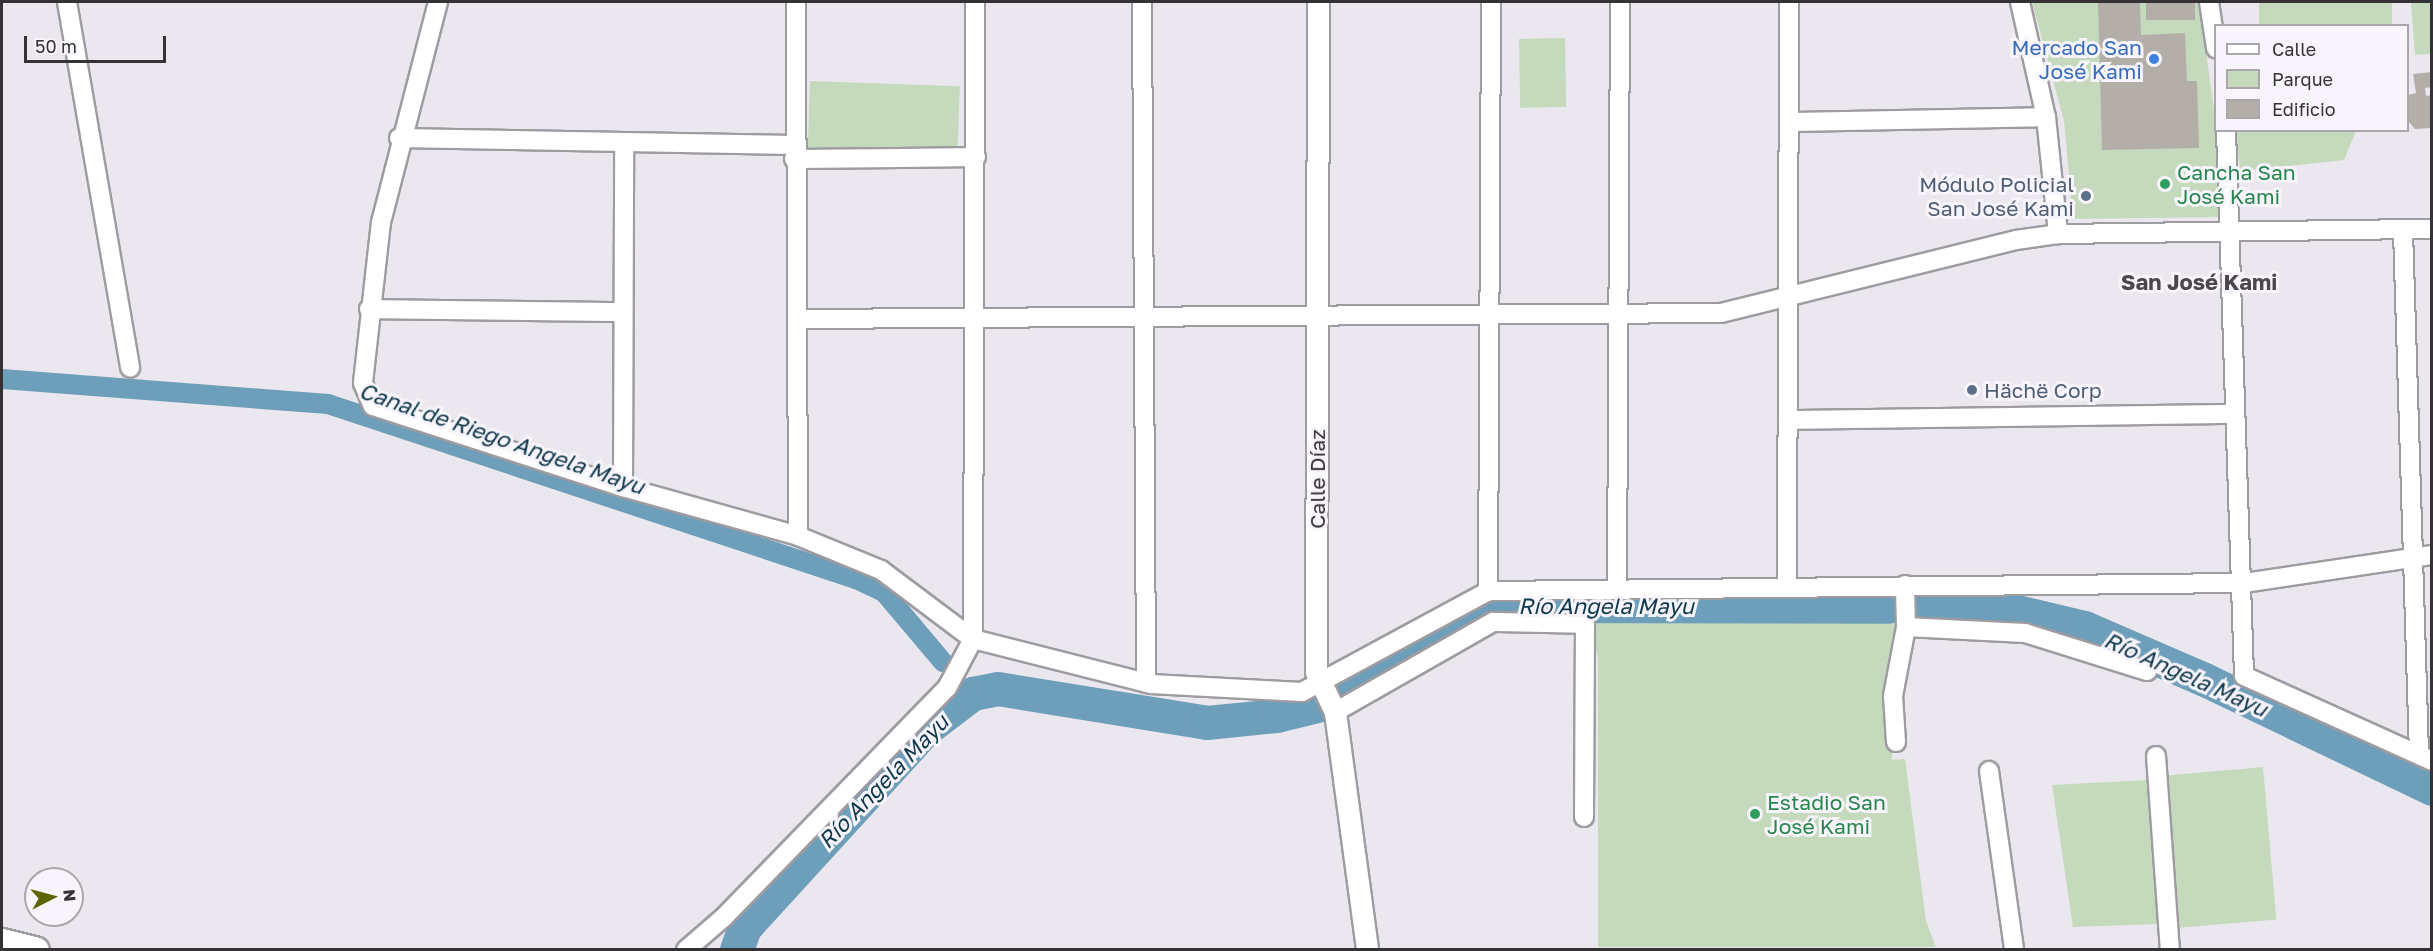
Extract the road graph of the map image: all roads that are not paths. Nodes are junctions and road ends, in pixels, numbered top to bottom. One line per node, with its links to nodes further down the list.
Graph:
1 (67, 2): 33 (street)
2 (438, 2): 16 (street)
3 (796, 2): 18 (street)
4 (975, 2): 19 (street)
5 (1142, 2): 30 (street)
6 (1318, 2): 31 (street, Calle Díaz)
7 (1491, 2): 29 (street)
8 (1620, 2): 27 (street)
9 (1789, 2): 14 (street)
10 (2020, 2): 13 (street)
11 (2209, 2): 12 (street)
12 (2214, 35)
13 (2046, 117): 14 (street); 22 (street)
14 (1789, 122): 24 (street)
15 (2226, 132): 23 (street)
16 (399, 138): 17 (street); 25 (street)
17 (624, 142): 18 (street); 26 (street)
18 (794, 152): 19 (street); 32 (street)
19 (976, 157): 28 (street)
20 (2432, 229): 21 (street)
21 (2403, 230): 23 (street); 38 (street)
22 (2058, 234): 23 (street); 24 (street)
23 (2232, 234): 34 (street)
24 (1788, 297): 27 (street); 35 (street)
25 (369, 309): 26 (street); 36 (street)
26 (623, 312): 36 (street)
27 (1618, 316): 29 (street); 42 (street)
28 (975, 317): 30 (street); 32 (street); 45 (street)
29 (1489, 317): 31 (street); 43 (street)
30 (1143, 318): 31 (street); 47 (street)
31 (1317, 318): 48 (street, Calle Díaz)
32 (797, 319): 37 (street)
33 (130, 368)
34 (2234, 414): 35 (street); 39 (street)
35 (1788, 420): 41 (street)
36 (623, 487): 37 (street)
37 (798, 536): 45 (street)
38 (2423, 557): 39 (street); 52 (street)
39 (2244, 583): 40 (street); 52 (street)
40 (1905, 585): 41 (street); 44 (street)
41 (1787, 587): 42 (street)
42 (1617, 590): 43 (street)
43 (1488, 592): 48 (street)
44 (1906, 627): 46 (street); 50 (street)
45 (974, 639): 47 (street); 57 (street)
46 (2147, 671)
47 (1146, 683): 48 (street)
48 (1324, 684): 49 (street, Calle Díaz)
49 (1335, 712): 54 (street); 58 (street, Calle Díaz)
50 (1896, 742)
51 (2156, 756): 60 (street)
52 (2425, 758)
53 (1989, 771): 59 (street)
54 (1584, 817)
55 (2, 942): 56 (main road)
56 (35, 950)
57 (686, 950)
58 (1367, 950)
59 (2014, 950)
60 (2169, 950)

